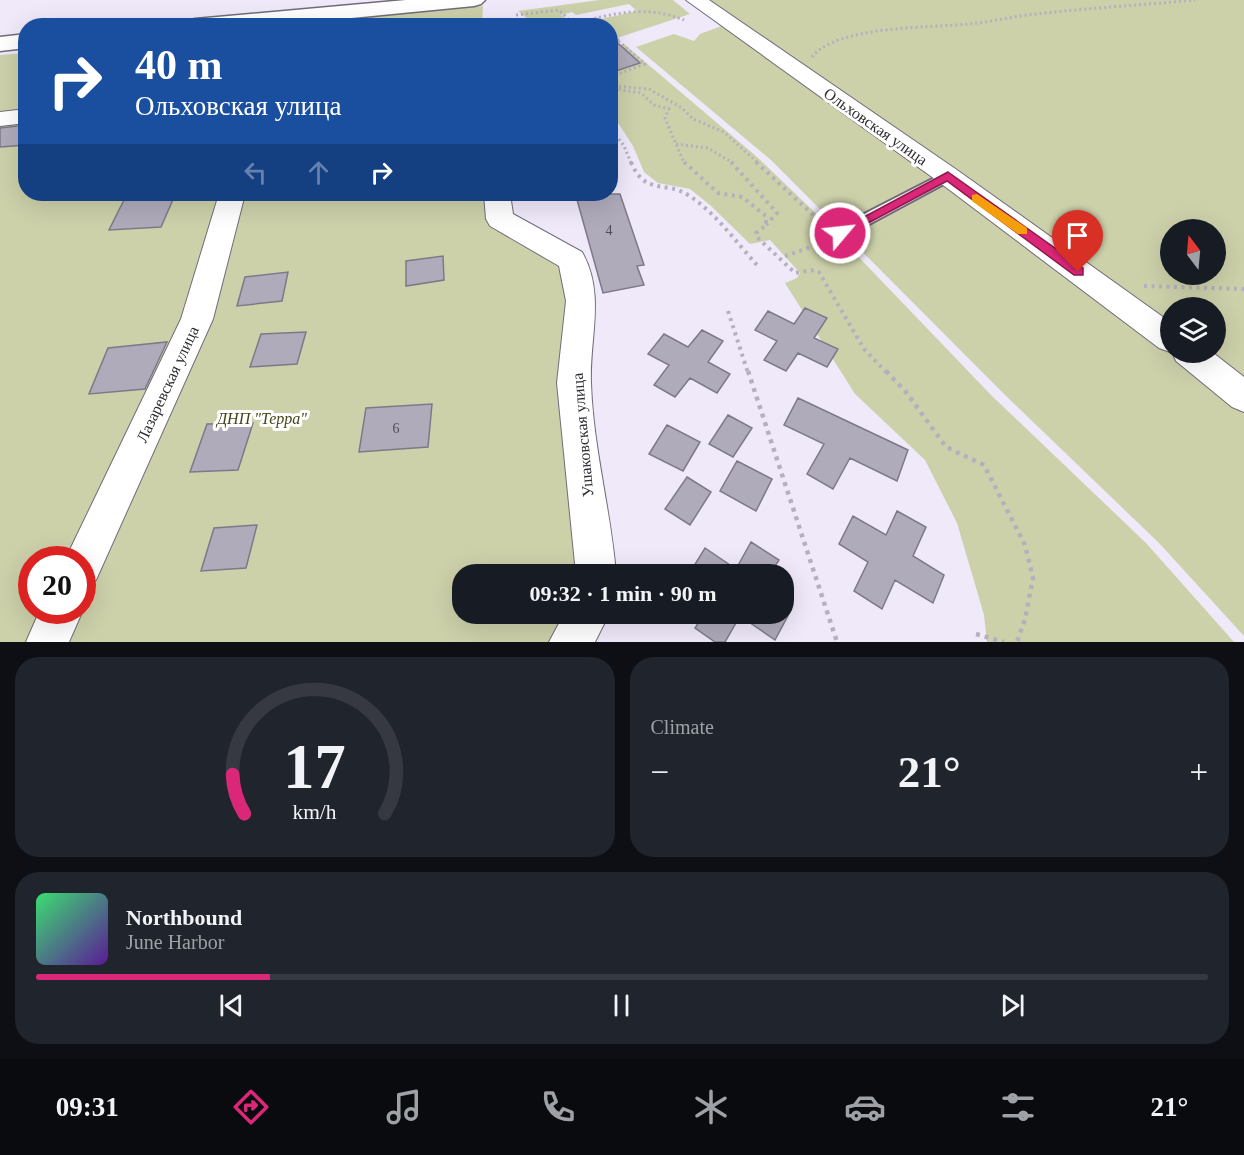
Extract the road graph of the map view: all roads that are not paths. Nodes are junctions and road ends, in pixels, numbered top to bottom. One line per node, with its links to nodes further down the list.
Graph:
1 (474, 0): 3 (main road)
2 (690, 10): 8 (street, Ольховская улица)
3 (281, 18)
4 (18, 42): 5 (main road)
5 (0, 44)
6 (18, 117): 7 (street)
7 (0, 119)
8 (948, 176): 11 (lane); 12 (street, Ольховская улица)
9 (230, 201): 15 (street, Лазаревская улица)
10 (498, 201): 16 (street, Ушаковская улица)
11 (833, 234)
12 (1160, 332)
13 (1202, 363): 14 (street)
14 (1244, 397)
15 (91, 546)
16 (595, 564)
17 (56, 624): 19 (street)
18 (582, 624): 20 (street)
19 (48, 642)
20 (570, 642)

